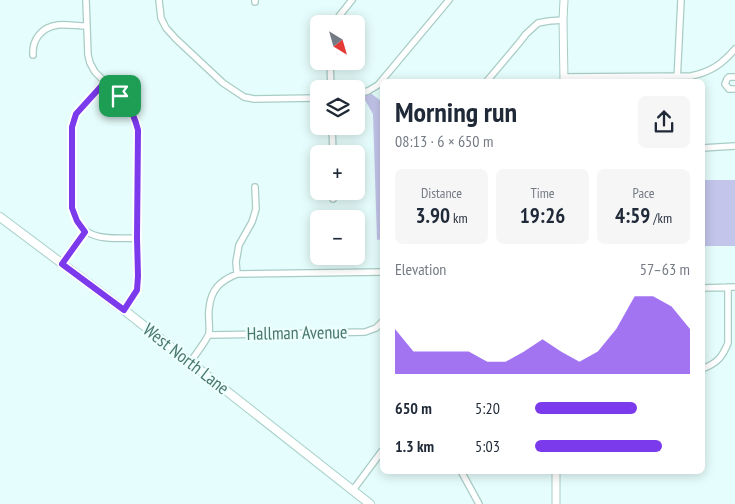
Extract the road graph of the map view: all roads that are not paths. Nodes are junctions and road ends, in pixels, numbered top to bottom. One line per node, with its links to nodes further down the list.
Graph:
1 (86, 0): 9 (street)
2 (159, 0): 23 (street)
3 (352, 0): 7 (street)
4 (449, 0): 15 (street)
5 (564, 0): 8 (street)
6 (681, 0): 14 (street)
7 (339, 15)
8 (563, 20): 16 (street); 17 (street)
9 (86, 26): 11 (street); 19 (street)
10 (735, 48): 14 (street)
11 (32, 54)
12 (584, 77): 14 (street); 17 (street); 18 (street)
13 (735, 77): 21 (street)
14 (678, 78)
15 (383, 79)
16 (489, 79)
17 (564, 79)
18 (580, 79)
19 (105, 82): 28 (street); 29 (street)
20 (380, 83): 22 (street)
21 (735, 89)
22 (365, 92)
23 (310, 98)
24 (735, 146): 25 (street)
25 (705, 148)
26 (255, 187): 32 (street)
27 (0, 217): 30 (main road, West North Lane)
28 (85, 232): 29 (street); 30 (street)
29 (137, 238): 35 (street)
30 (62, 264): 35 (main road, West North Lane)
31 (380, 272): 32 (street)
32 (237, 274): 37 (street)
33 (732, 287): 34 (street); 39 (street)
34 (705, 288)
35 (124, 310): 38 (main road, West North Lane)
36 (380, 324): 37 (street, Hallman Avenue)
37 (209, 334): 38 (street)
38 (190, 363): 43 (main road, West North Lane)
39 (705, 368)
40 (380, 454): 43 (street)
41 (463, 474): 45 (street)
42 (556, 474): 46 (street)
43 (352, 490): 44 (main road, West North Lane)
44 (370, 504)
45 (479, 504)
46 (556, 504)

